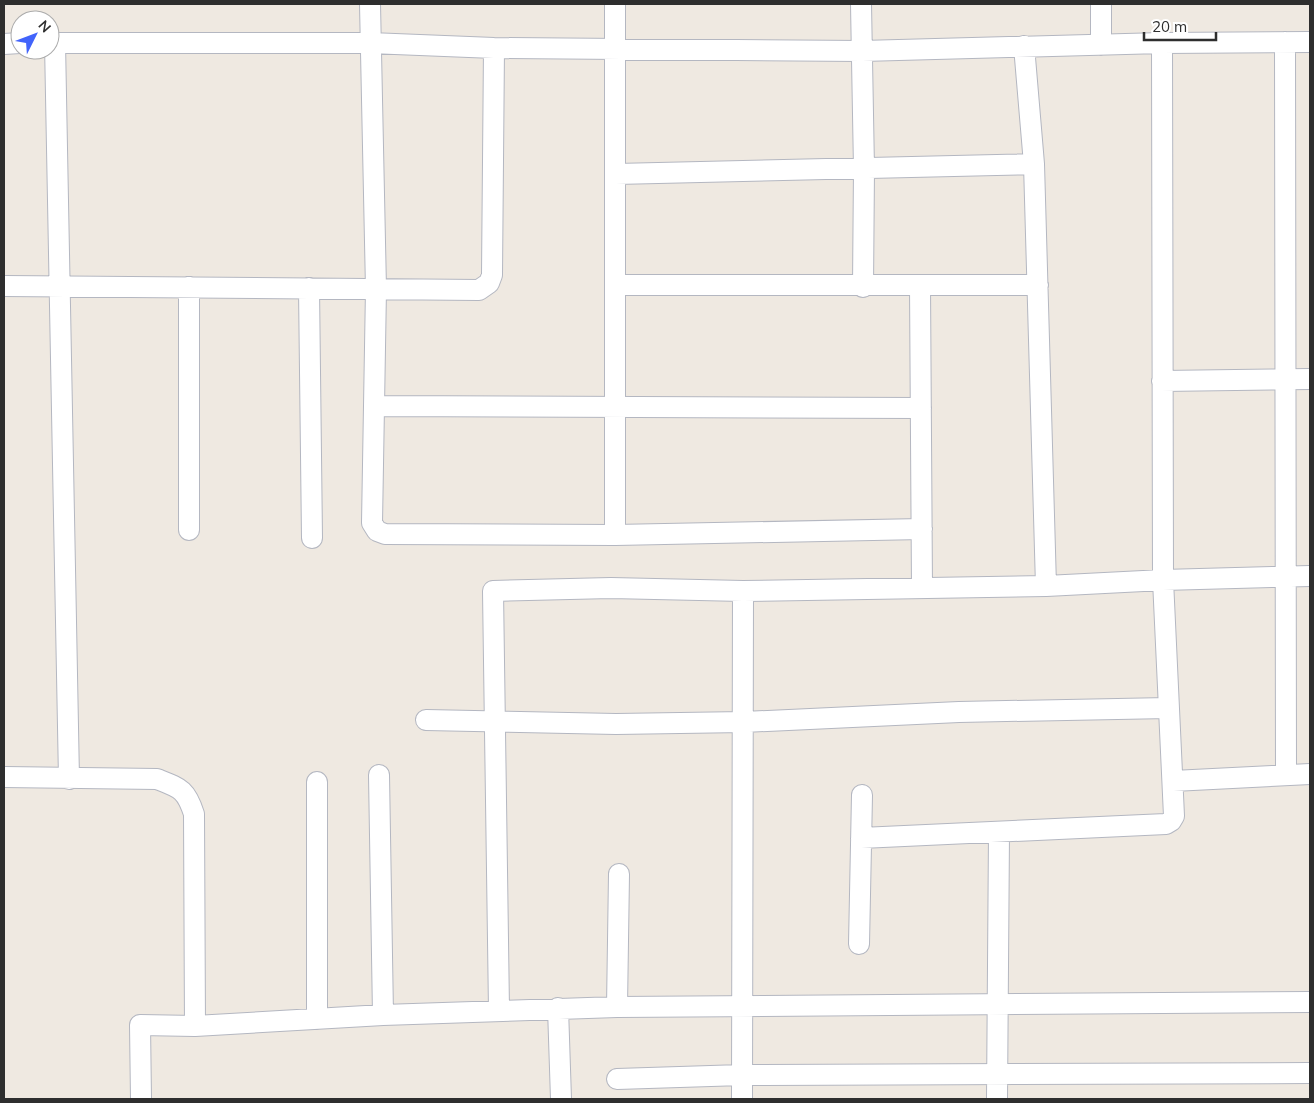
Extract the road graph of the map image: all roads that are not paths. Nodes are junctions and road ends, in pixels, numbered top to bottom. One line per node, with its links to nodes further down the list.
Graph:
1 (370, 4): 8 (street)
2 (615, 4): 13 (street)
3 (860, 4): 14 (street)
4 (1101, 4): 10 (street)
5 (1285, 42): 6 (street); 9 (street); 28 (street)
6 (1310, 42)
7 (60, 43): 8 (street)
8 (370, 43): 12 (street); 27 (street)
9 (1162, 43): 10 (street); 30 (street)
10 (1102, 45): 11 (street)
11 (1024, 46): 14 (street); 16 (street)
12 (494, 48): 13 (street); 27 (street)
13 (616, 50): 14 (street); 18 (street)
14 (862, 51): 17 (street)
15 (53, 60): 19 (street)
16 (1034, 164): 17 (street); 23 (street)
17 (864, 169): 18 (street); 25 (street)
18 (616, 174): 20 (street)
19 (58, 285): 21 (street); 24 (street); 52 (street)
20 (616, 285): 25 (street); 32 (street)
21 (4, 286)
22 (920, 286): 23 (street); 25 (street); 33 (street)
23 (1038, 286): 41 (street)
24 (189, 287): 26 (street); 35 (street)
25 (863, 287)
26 (309, 288): 27 (street); 37 (street)
27 (376, 289): 31 (street)
28 (1284, 379): 29 (street); 30 (street); 38 (street)
29 (1310, 379)
30 (1162, 381): 40 (street)
31 (375, 406): 32 (street); 36 (street)
32 (615, 408): 33 (street); 36 (street)
33 (921, 408): 34 (street)
34 (922, 529): 36 (street); 42 (street)
35 (189, 530)
36 (614, 535)
37 (312, 538)
38 (1285, 576): 39 (street); 40 (street); 48 (street)
39 (1310, 576)
40 (1163, 580): 41 (street); 44 (street)
41 (1046, 586): 42 (street)
42 (922, 588): 43 (street)
43 (743, 590): 46 (street); 47 (street)
44 (1168, 708): 47 (street); 53 (street)
45 (426, 720): 46 (street)
46 (495, 722): 47 (street); 65 (street)
47 (744, 722): 62 (street)
48 (1286, 774): 49 (street); 53 (street)
49 (1310, 774)
50 (379, 775): 66 (street)
51 (4, 777): 52 (street)
52 (69, 779): 68 (street)
53 (1173, 781): 56 (street)
54 (317, 782): 67 (street)
55 (862, 795): 57 (street)
56 (999, 833): 57 (street); 61 (street)
57 (861, 838): 59 (street)
58 (619, 874): 63 (street)
59 (859, 944)
60 (1310, 1002): 61 (street)
61 (997, 1003): 62 (street); 71 (street)
62 (741, 1006): 63 (street); 70 (street)
63 (617, 1007): 64 (street)
64 (558, 1008): 65 (street); 74 (street)
65 (499, 1010): 66 (street)
66 (383, 1015): 67 (street)
67 (317, 1019): 68 (street)
68 (195, 1026): 73 (street)
69 (1310, 1073): 71 (street)
70 (742, 1074): 71 (street); 72 (street); 75 (street)
71 (997, 1074): 76 (street)
72 (617, 1079)
73 (141, 1099)
74 (561, 1099)
75 (742, 1099)
76 (997, 1099)

